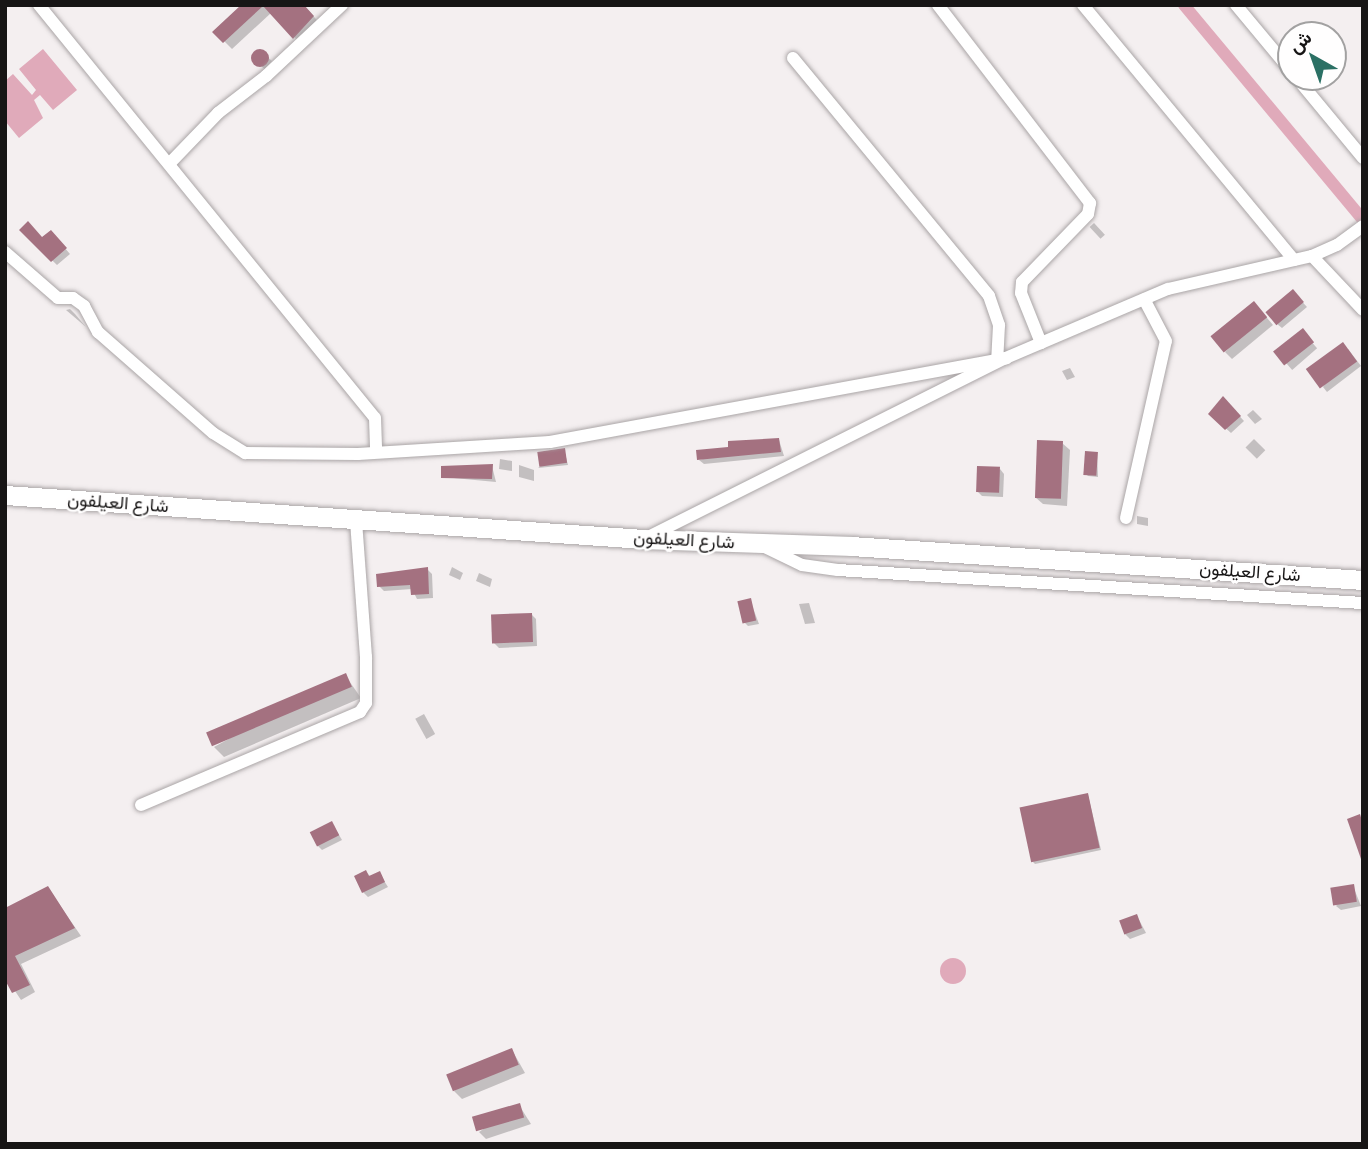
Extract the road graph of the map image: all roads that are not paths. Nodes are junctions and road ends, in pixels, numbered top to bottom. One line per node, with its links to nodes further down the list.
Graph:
1 (39, 5): 10 (street)
2 (342, 5): 10 (street)
3 (938, 5): 17 (street)
4 (1083, 5): 14 (street)
5 (1236, 5): 6 (street)
6 (1277, 54)
7 (793, 58): 18 (street)
8 (1308, 91): 9 (street)
9 (1363, 158)
10 (169, 164): 19 (street)
11 (1363, 226): 13 (street)
12 (5, 252): 19 (street)
13 (1312, 256): 14 (street); 16 (street)
14 (1294, 260): 15 (street)
15 (1144, 299): 17 (street); 21 (street)
16 (1363, 310)
17 (1041, 343): 18 (street)
18 (1002, 358): 19 (street); 23 (street)
19 (376, 452)
20 (5, 495): 22 (highway, شارع العيلفون)
21 (1126, 518)
22 (356, 520): 23 (highway, شارع العيلفون); 27 (street)
23 (644, 539): 24 (highway, شارع العيلفون)
24 (757, 543): 25 (highway, شارع العيلفون); 26 (street)
25 (1363, 580)
26 (1363, 603)
27 (141, 805)

